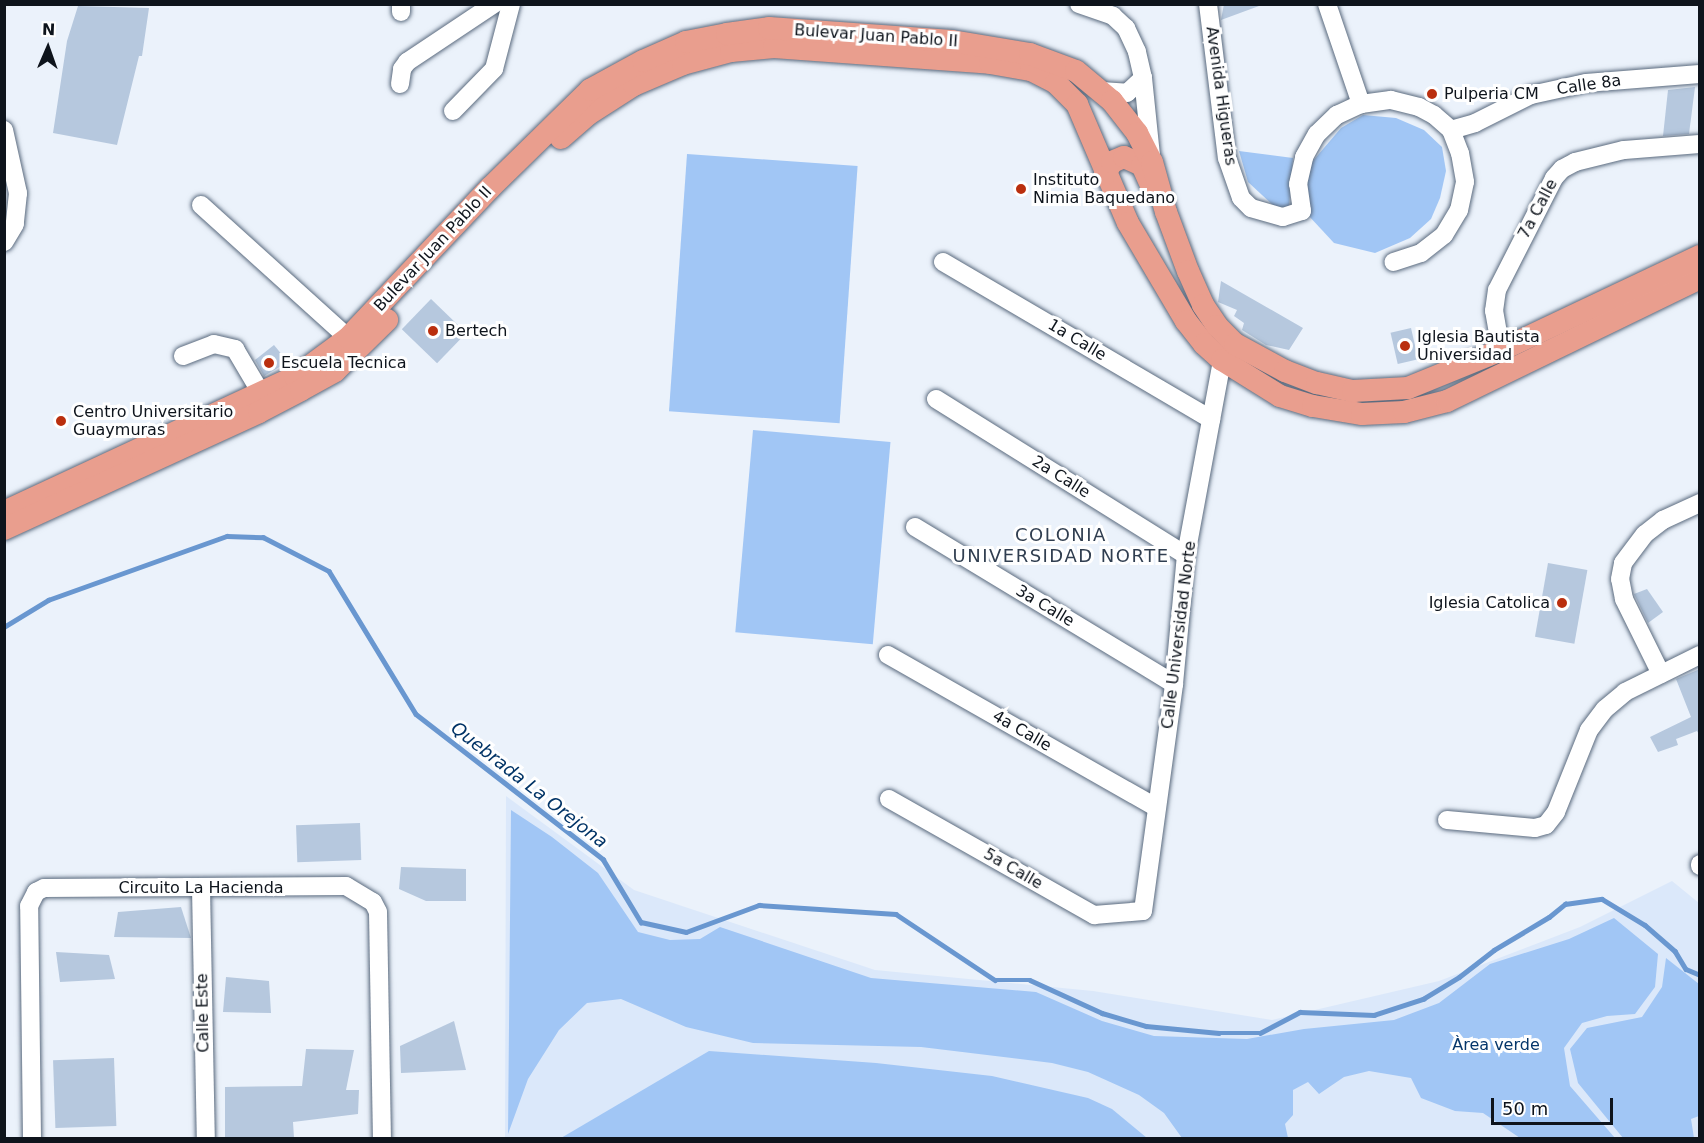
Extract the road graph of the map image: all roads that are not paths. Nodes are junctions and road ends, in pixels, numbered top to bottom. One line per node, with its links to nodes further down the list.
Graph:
1 (494, 4): 8 (street)
2 (511, 4): 11 (street)
3 (1079, 4): 7 (street)
4 (1208, 4): 10 (street, Avenida Higueras)
5 (1327, 4): 10 (street)
6 (1700, 74): 13 (street, Calle 8a)
7 (1143, 78): 9 (street); 15 (street)
8 (400, 84)
9 (1101, 91): 15 (main road, Bulevar Juan Pablo II); 25 (main road, Bulevar Juan Pablo II)
10 (1362, 104): 13 (street, Avenida Higueras)
11 (453, 111)
12 (4, 130): 20 (street)
13 (1451, 130): 23 (street)
14 (1700, 144): 26 (street, 7a Calle)
15 (1152, 162): 17 (main road, Bulevar Juan Pablo II)
16 (1105, 174): 17 (main road); 19 (main road, Bulevar Juan Pablo II); 35 (main road, Bulevar Juan Pablo II)
17 (1164, 203): 19 (main road); 26 (main road, Bulevar Juan Pablo II)
18 (201, 205): 25 (street)
19 (1128, 223): 28 (main road, Bulevar Juan Pablo II)
20 (4, 242)
21 (1700, 256): 26 (main road, Bulevar Juan Pablo II)
22 (944, 261): 31 (street, 1a Calle)
23 (1393, 262)
24 (1700, 278): 28 (main road, Bulevar Juan Pablo II)
25 (348, 338): 29 (main road, Bulevar Juan Pablo II)
26 (1501, 350)
27 (183, 356): 29 (street)
28 (1222, 360): 31 (street, Calle Universidad Norte)
29 (261, 393): 33 (main road, Bulevar Juan Pablo II)
30 (936, 399): 36 (street, 2a Calle)
31 (1211, 419): 36 (street, Calle Universidad Norte)
32 (1700, 503): 39 (street)
33 (4, 512)
34 (915, 527): 40 (street, 3a Calle)
35 (4, 529)
36 (1186, 555): 40 (street, Calle Universidad Norte)
37 (888, 655): 42 (street, 4a Calle)
38 (1700, 655): 39 (street)
39 (1661, 674): 43 (street)
40 (1174, 684): 42 (street, Calle Universidad Norte)
41 (889, 799): 45 (street, 5a Calle)
42 (1157, 808): 45 (street, Calle Universidad Norte)
43 (1447, 820)
44 (201, 888): 46 (street, Circuito La Hacienda); 47 (street, Calle Este); 48 (street, Circuito La Hacienda)
45 (1143, 911)
46 (32, 1138)
47 (206, 1138)
48 (382, 1138)

